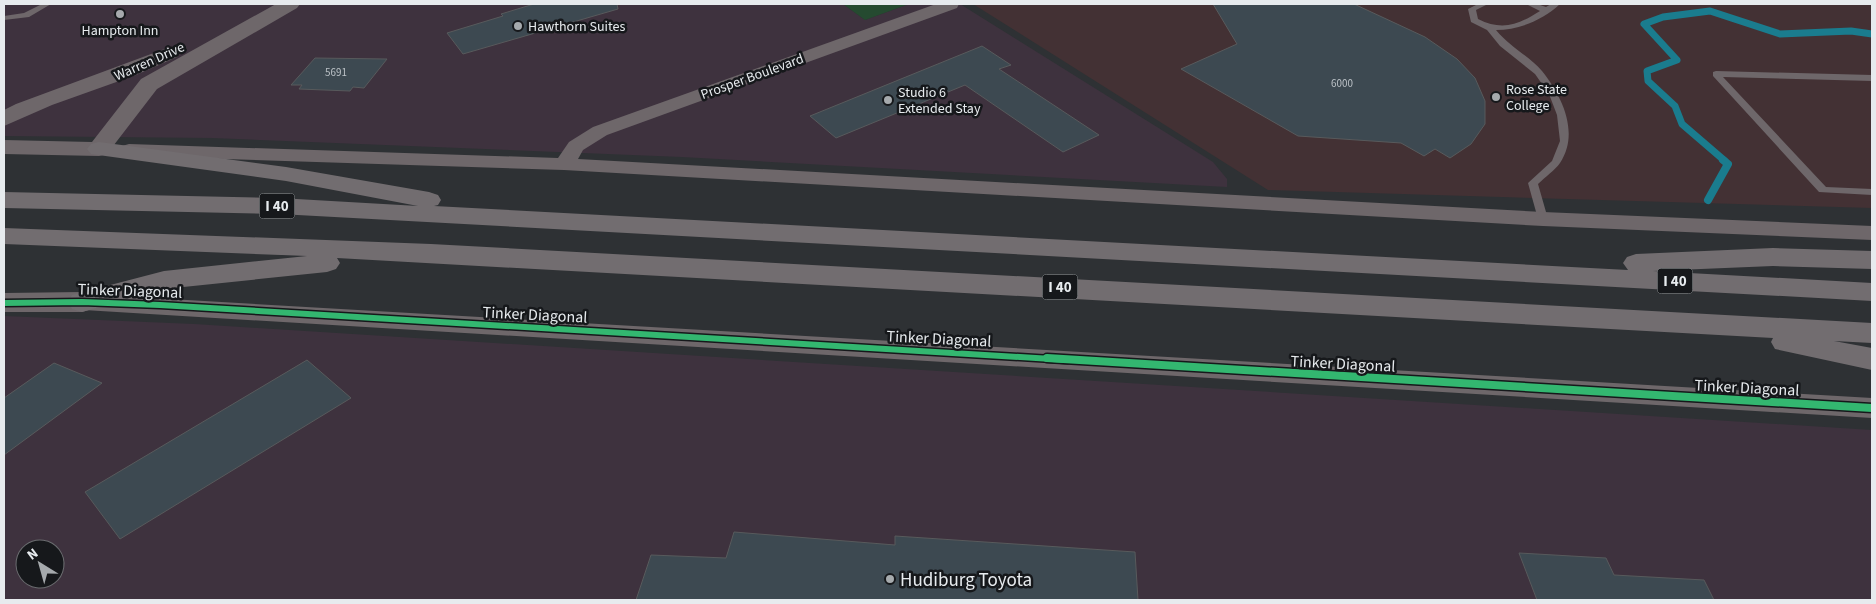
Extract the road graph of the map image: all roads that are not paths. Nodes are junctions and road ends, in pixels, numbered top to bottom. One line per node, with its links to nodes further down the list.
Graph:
1 (47, 4): 9 (lane)
2 (262, 4): 12 (street, Warren Drive)
3 (290, 4): 14 (street, Warren Drive)
4 (951, 4): 15 (street, Prosper Boulevard)
5 (1484, 4): 10 (lane)
6 (1530, 4): 8 (lane)
7 (1556, 4): 8 (lane)
8 (1546, 10): 10 (lane)
9 (4, 18)
10 (1490, 28): 18 (lane)
11 (1872, 78): 16 (lane)
12 (4, 119)
13 (4, 147): 14 (street)
14 (99, 149): 15 (street); 19 (highway)
15 (564, 164): 18 (street)
16 (1872, 192)
17 (4, 200): 19 (highway, I 40)
18 (1543, 219): 20 (street)
19 (551, 221): 24 (highway, I 40)
20 (1872, 233)
21 (4, 236): 22 (highway, I 40)
22 (431, 253): 26 (highway); 28 (highway, I 40)
23 (1872, 260): 24 (highway)
24 (1477, 270): 25 (highway, I 40)
25 (1872, 292)
26 (82, 302): 27 (street, Tinker Diagonal); 31 (street, Tinker Diagonal)
27 (4, 303)
28 (1688, 322): 29 (highway, I 40); 30 (highway)
29 (1872, 333)
30 (1872, 359)
31 (1872, 408)

